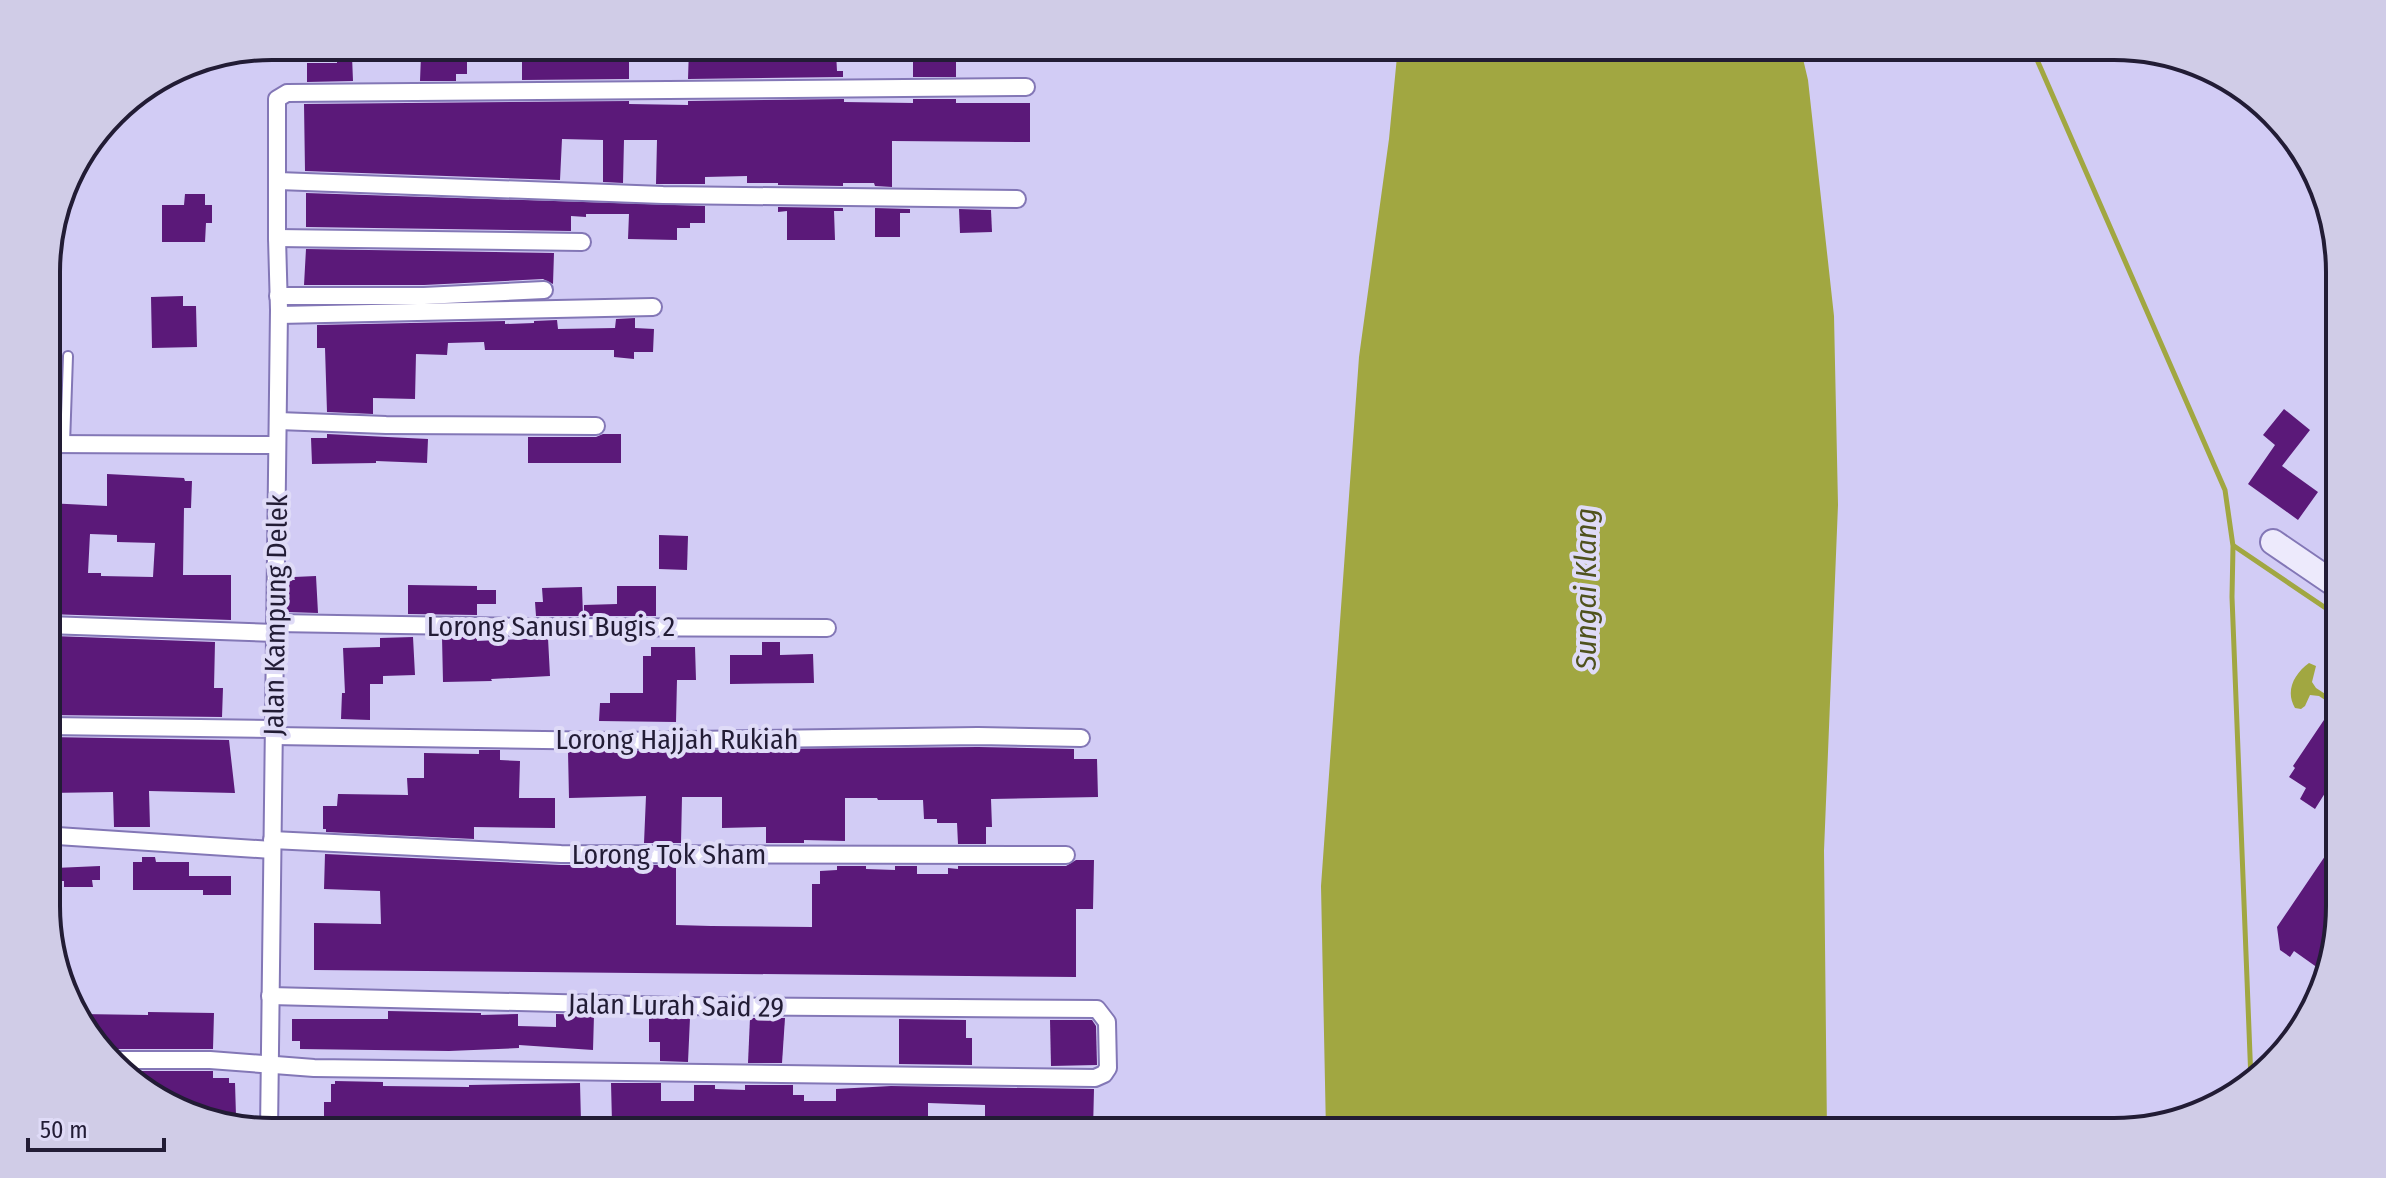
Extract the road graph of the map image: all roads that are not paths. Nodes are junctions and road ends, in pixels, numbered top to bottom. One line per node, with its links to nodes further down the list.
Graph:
1 (1026, 87): 2 (street, Jalan Kampung Delek)
2 (278, 181): 3 (street); 4 (street, Jalan Kampung Delek)
3 (1017, 199)
4 (277, 238): 5 (street); 7 (street, Jalan Kampung Delek)
5 (582, 242)
6 (544, 290): 7 (street)
7 (278, 296): 9 (street, Jalan Kampung Delek)
8 (653, 307): 9 (street)
9 (279, 315): 11 (street, Jalan Kampung Delek)
10 (68, 356): 14 (lane)
11 (278, 421): 12 (street); 15 (street, Jalan Kampung Delek)
12 (596, 426)
13 (60, 444): 14 (street)
14 (65, 444): 15 (street)
15 (277, 445): 19 (street, Jalan Kampung Delek)
16 (2273, 542): 17 (street)
17 (2326, 578)
18 (60, 625): 19 (street, Lorong Sanusi Bugis 2)
19 (275, 628): 20 (street, Lorong Sanusi Bugis 2); 22 (street, Jalan Kampung Delek)
20 (827, 628)
21 (60, 726): 22 (street, Lorong Hajjah Rukiah)
22 (274, 732): 23 (street, Lorong Hajjah Rukiah); 25 (street, Jalan Kampung Delek)
23 (1081, 738)
24 (60, 836): 25 (street, Lorong Tok Sham)
25 (272, 845): 26 (street, Lorong Tok Sham); 27 (street, Jalan Kampung Delek)
26 (1066, 855)
27 (270, 996): 29 (street, Jalan Kampung Delek); 29 (street, Jalan Lurah Said 29)
28 (127, 1060): 29 (street)
29 (269, 1064): 30 (street, Jalan Kampung Delek)
30 (269, 1118)

